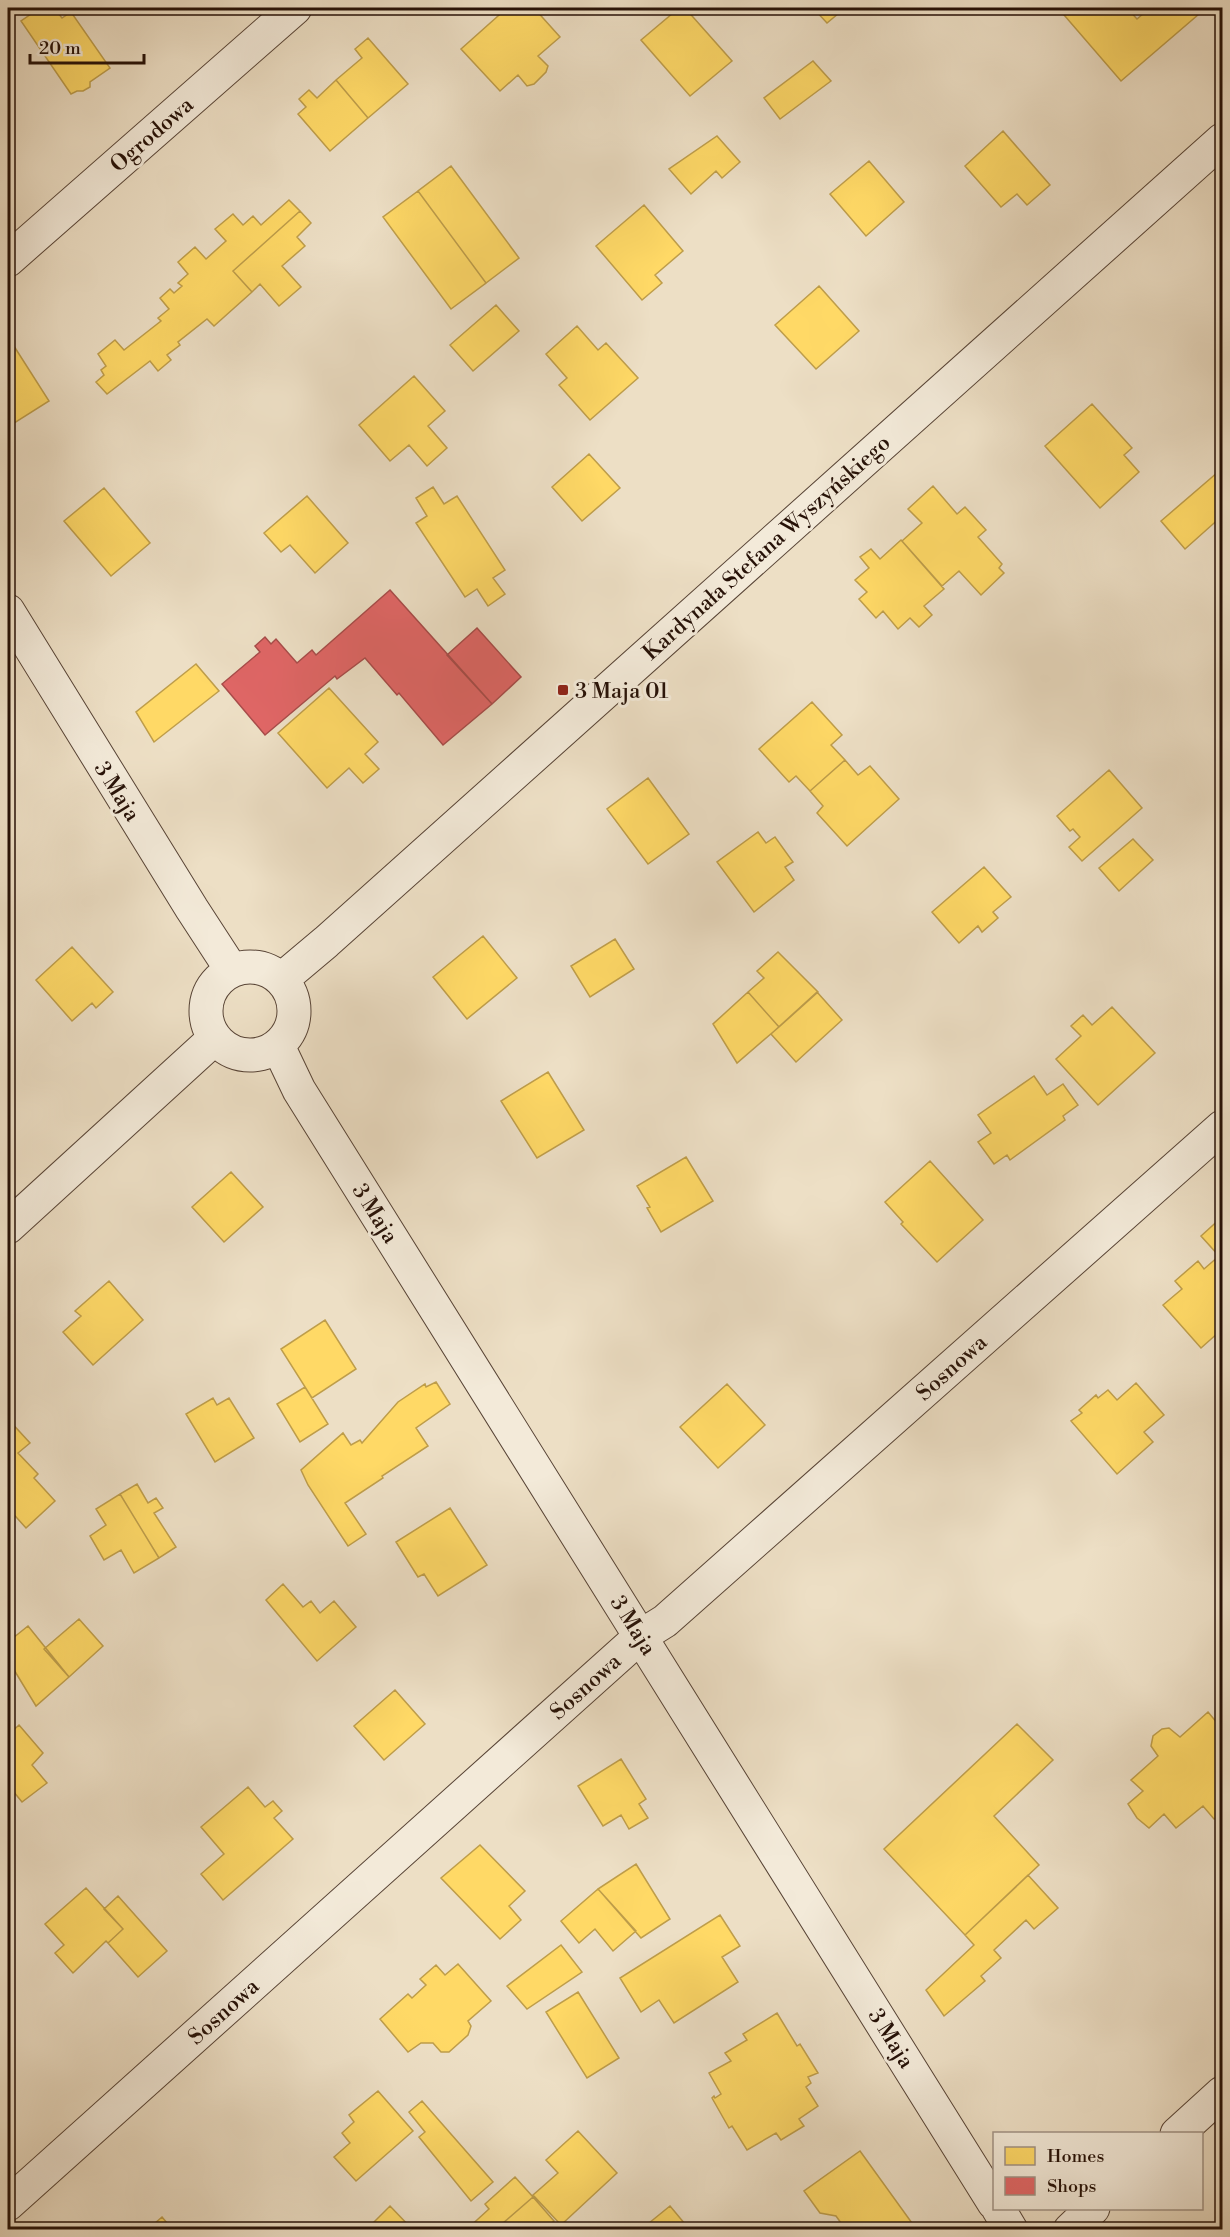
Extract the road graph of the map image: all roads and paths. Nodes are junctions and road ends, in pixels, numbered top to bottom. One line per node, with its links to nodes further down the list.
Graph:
1 (295, 8): 3 (street, Ogrodowa)
2 (1222, 140): 6 (street, Kardynała Stefana Wyszyńskiego)
3 (8, 260)
4 (8, 611): 5 (street, 3 Maja)
5 (231, 969): 6 (street); 7 (street)
6 (282, 978): 8 (street)
7 (215, 1038): 8 (street); 10 (street)
8 (278, 1046): 11 (street, 3 Maja)
9 (1222, 1127): 11 (street, Sosnowa)
10 (8, 1227)
11 (641, 1636): 14 (street, 3 Maja); 15 (street, Sosnowa)
12 (1222, 2093): 13 (street)
13 (1178, 2132)
14 (993, 2201)
15 (8, 2204)
16 (999, 2210): 18 (street)
17 (1091, 2210): 19 (street)
18 (1011, 2229)
19 (1070, 2229)

